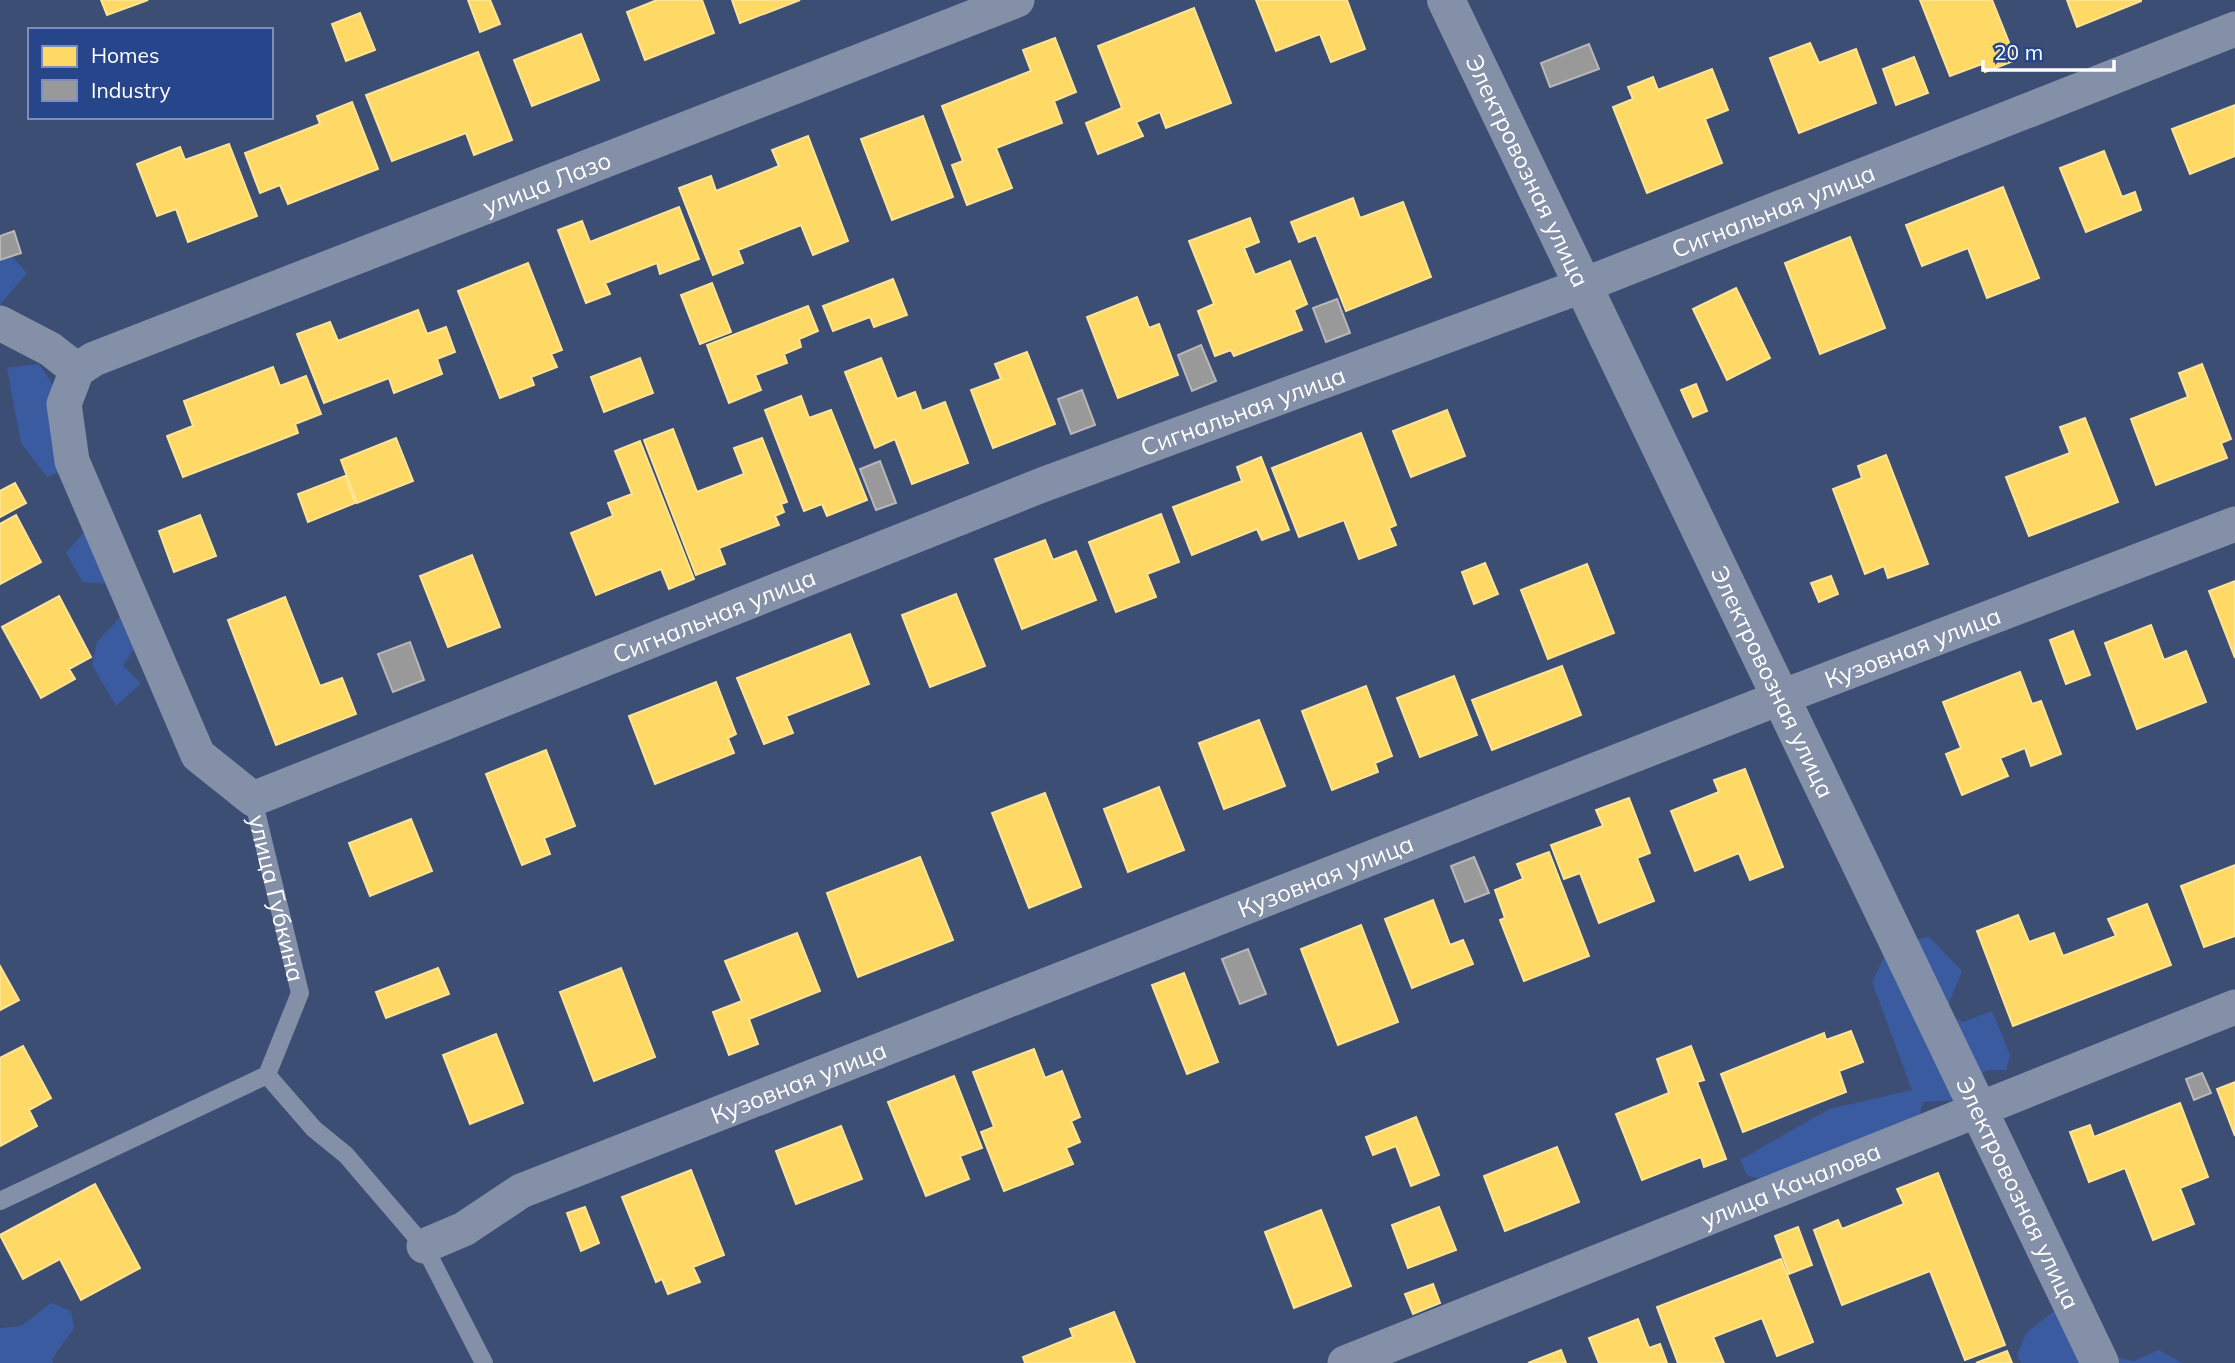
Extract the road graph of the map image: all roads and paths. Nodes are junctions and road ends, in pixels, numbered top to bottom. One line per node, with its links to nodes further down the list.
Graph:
1 (1017, 0): 6 (street, улица Лазо)
2 (1446, 0): 4 (street, Электровозная улица)
3 (2235, 29): 4 (street, Сигнальная улица)
4 (1584, 285): 8 (street, Электровозная улица); 9 (street, Сигнальная улица)
5 (0, 323): 6 (street)
6 (77, 370): 9 (street, улица Губкина)
7 (2235, 524): 8 (street, Кузовная улица)
8 (1782, 697): 12 (street, Электровозная улица); 14 (street, Кузовная улица)
9 (253, 799): 11 (lane, улица Губкина)
10 (2235, 1007): 12 (street, улица Качалова)
11 (267, 1075): 13 (lane); 14 (lane)
12 (1978, 1110): 16 (street, улица Качалова); 17 (street, Электровозная улица)
13 (0, 1201)
14 (424, 1246): 15 (lane)
15 (484, 1363)
16 (1345, 1363)
17 (2100, 1363)

